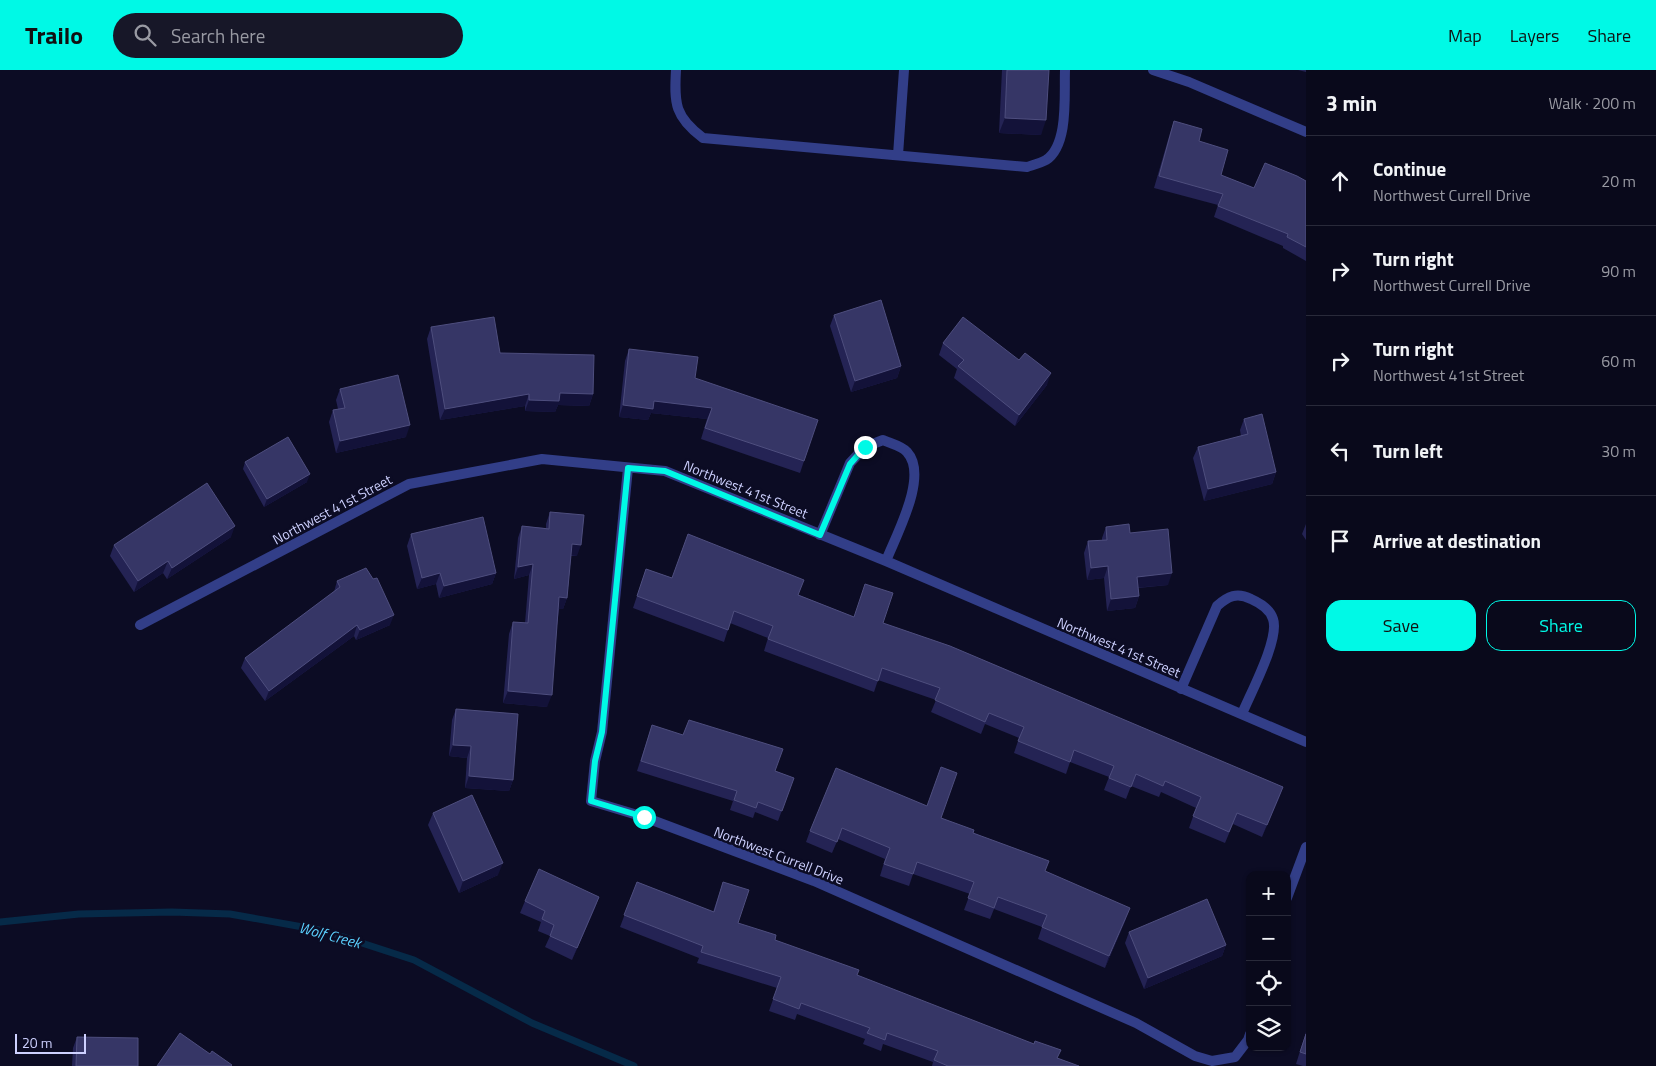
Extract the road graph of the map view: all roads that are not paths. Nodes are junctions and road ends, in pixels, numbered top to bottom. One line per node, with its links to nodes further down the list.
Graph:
1 (676, 70): 6 (street)
2 (904, 70): 6 (street)
3 (1066, 70): 6 (street)
4 (1152, 70): 5 (street)
5 (1306, 132)
6 (898, 155)
7 (628, 468): 8 (street, Northwest 41st Street); 10 (street, Northwest 41st Street); 16 (street, Northwest Currell Drive)
8 (820, 535): 9 (street, Northwest 41st Street); 9 (street)
9 (886, 561): 11 (street, Northwest 41st Street)
10 (140, 625)
11 (1181, 688): 12 (street, Northwest 41st Street); 12 (street)
12 (1242, 714): 13 (street, Northwest 41st Street)
13 (1306, 742)
14 (1306, 847): 15 (street)
15 (1291, 887)
16 (1246, 1043)

